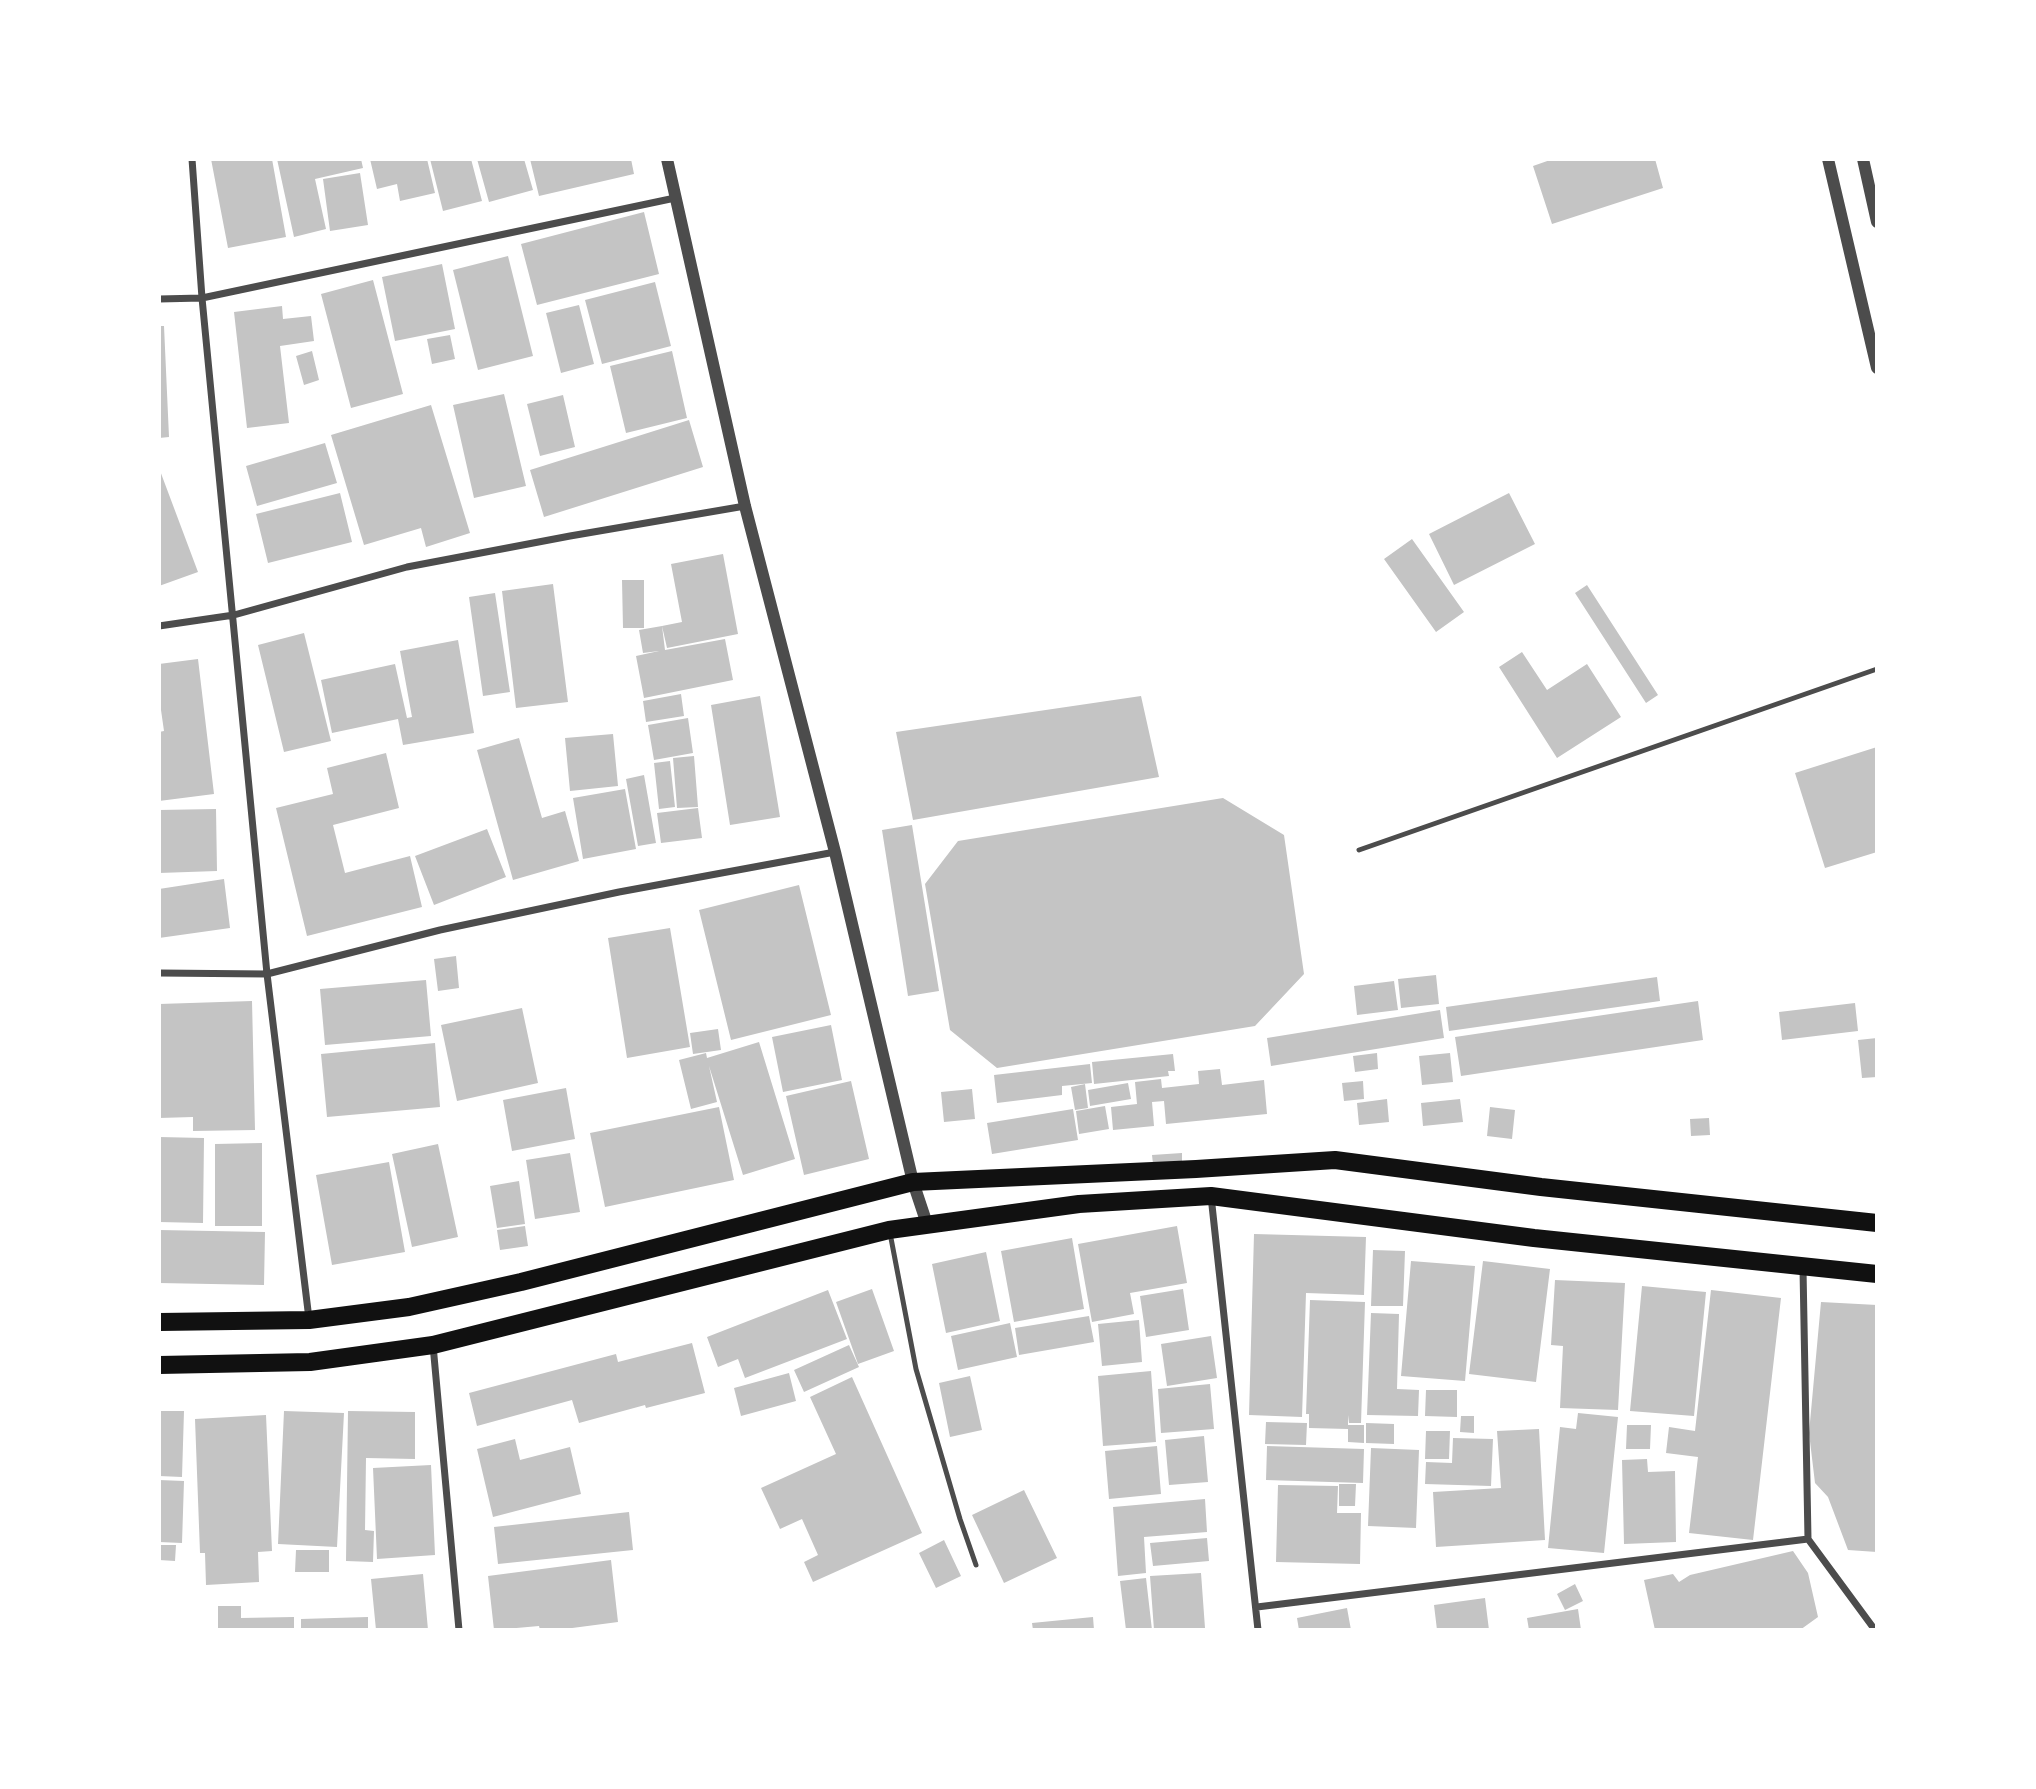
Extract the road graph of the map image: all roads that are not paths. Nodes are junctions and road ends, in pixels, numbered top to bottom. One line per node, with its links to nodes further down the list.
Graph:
1 (192, 159): 7 (street)
2 (667, 159): 5 (street)
3 (1828, 159): 9 (street)
4 (1863, 159): 6 (street)
5 (675, 198): 7 (street); 10 (street)
6 (1877, 222)
7 (202, 298): 8 (street); 11 (street)
8 (159, 299)
9 (1877, 368)
10 (745, 506): 11 (street); 15 (street)
11 (234, 615): 12 (street); 17 (street)
12 (159, 626)
13 (1877, 669): 14 (lane)
14 (1359, 850)
15 (835, 852): 17 (street); 18 (street)
16 (159, 973): 17 (street)
17 (267, 974): 25 (street)
18 (913, 1182): 20 (main road); 21 (street); 25 (main road)
19 (1211, 1196): 21 (main road); 23 (main road); 31 (street)
20 (1877, 1223)
21 (927, 1224): 22 (main road)
22 (890, 1230): 27 (main road); 30 (lane)
23 (1803, 1268): 24 (main road); 29 (street)
24 (1877, 1274)
25 (309, 1320): 26 (main road)
26 (159, 1322)
27 (433, 1345): 28 (main road); 32 (street)
28 (159, 1365)
29 (1808, 1539): 31 (street); 34 (street)
30 (976, 1566)
31 (1257, 1606): 33 (street)
32 (459, 1630)
33 (1258, 1630)
34 (1875, 1630)

